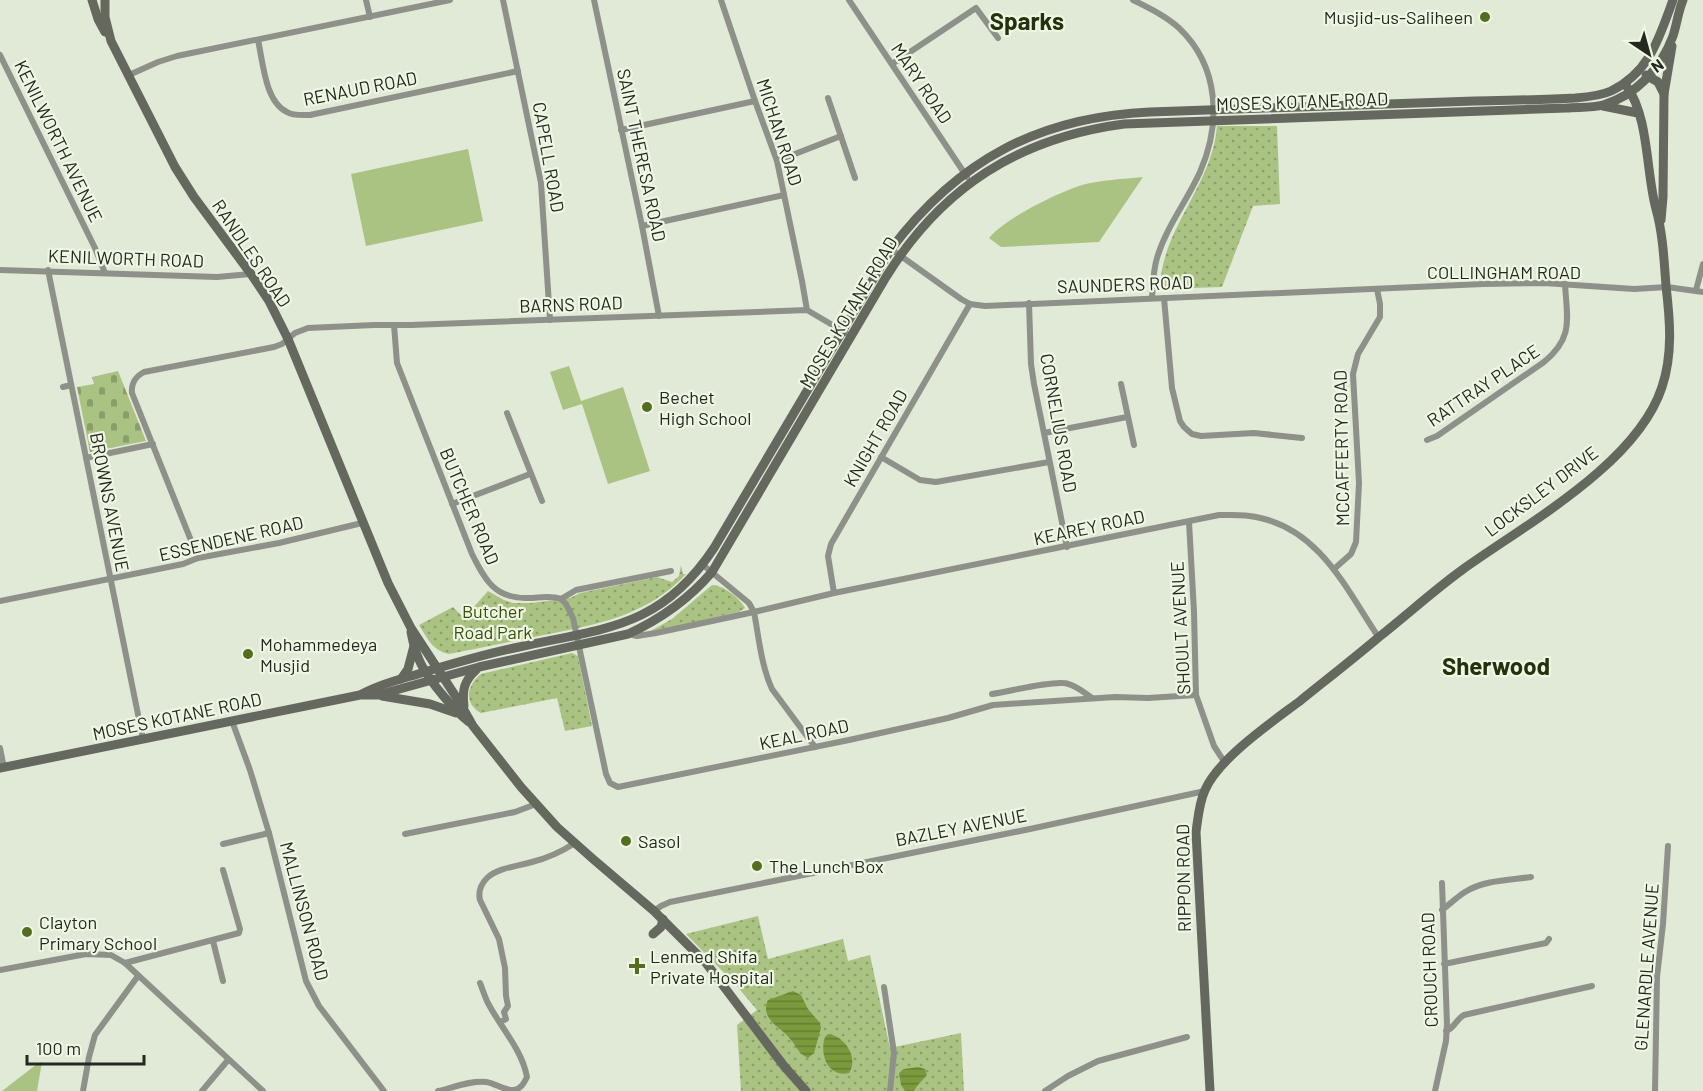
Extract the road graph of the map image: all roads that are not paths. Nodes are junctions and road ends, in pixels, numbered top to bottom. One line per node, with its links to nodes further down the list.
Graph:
1 (92, 0): 18 (street)
2 (105, 0): 18 (street, RANDLES ROAD)
3 (366, 0): 14 (street)
4 (450, 0): 14 (street)
5 (503, 0): 21 (street, CAPELL ROAD)
6 (594, 0): 40 (street, SAINT THERESA ROAD)
7 (723, 0): 29 (street, MICHAN ROAD)
8 (849, 0): 20 (street, MARY ROAD)
9 (971, 0): 13 (street)
10 (1133, 0): 34 (street)
11 (1673, 0): 22 (street)
12 (1683, 0): 15 (street)
13 (976, 8): 16 (street); 20 (street)
14 (370, 16): 17 (street)
15 (1673, 35): 24 (street); 27 (street, LOCKSLEY DRIVE)
16 (998, 38)
17 (258, 40): 21 (street, RENAUD ROAD); 23 (street)
18 (111, 41): 23 (street, RANDLES ROAD)
19 (0, 55): 54 (street, KENILWORTH AVENUE)
20 (892, 64): 43 (street, MARY ROAD)
21 (518, 71): 66 (street, CAPELL ROAD)
22 (1639, 71): 24 (street); 25 (street, MOSES KOTANE ROAD)
23 (129, 75): 55 (street, RANDLES ROAD)
24 (1650, 77): 26 (street, MOSES KOTANE ROAD); 27 (street)
25 (1624, 83): 26 (street, LOCKSLEY DRIVE); 30 (street, MOSES KOTANE ROAD)
26 (1630, 92): 32 (street, MOSES KOTANE ROAD); 36 (street, LOCKSLEY DRIVE)
27 (1664, 94): 48 (street, LOCKSLEY DRIVE)
28 (828, 98): 41 (street)
29 (755, 101): 40 (street); 42 (street, MICHAN ROAD)
30 (1429, 102): 31 (street, MOSES KOTANE ROAD); 35 (street)
31 (1357, 105): 33 (street, MOSES KOTANE ROAD); 37 (street)
32 (1602, 105): 35 (street, MOSES KOTANE ROAD); 36 (street)
33 (1291, 107): 34 (street, MOSES KOTANE ROAD); 38 (street)
34 (1215, 110): 39 (street); 43 (street, MOSES KOTANE ROAD)
35 (1429, 113): 37 (street, MOSES KOTANE ROAD)
36 (1638, 113): 48 (street, LOCKSLEY DRIVE)
37 (1358, 116): 38 (street, MOSES KOTANE ROAD)
38 (1292, 118): 39 (street, MOSES KOTANE ROAD)
39 (1213, 121): 45 (street, MOSES KOTANE ROAD); 60 (street)
40 (621, 130): 47 (street, SAINT THERESA ROAD)
41 (841, 136): 42 (street); 44 (street)
42 (777, 161): 46 (street, MICHAN ROAD)
43 (965, 174): 45 (street, MARY ROAD); 49 (street, MOSES KOTANE ROAD)
44 (855, 178)
45 (971, 182): 50 (street, MOSES KOTANE ROAD)
46 (784, 195): 47 (street); 64 (street, MICHAN ROAD)
47 (642, 226): 65 (street, SAINT THERESA ROAD)
48 (1661, 227): 57 (street, LOCKSLEY DRIVE)
49 (891, 249): 50 (street); 68 (street, MOSES KOTANE ROAD)
50 (899, 255): 63 (street); 69 (street, MOSES KOTANE ROAD)
51 (1703, 264): 59 (street)
52 (0, 270): 53 (street, KENILWORTH ROAD)
53 (48, 270): 54 (street, KENILWORTH ROAD); 72 (street, BROWNS AVENUE)
54 (105, 273): 55 (street, KENILWORTH ROAD)
55 (250, 274): 70 (street, RANDLES ROAD)
56 (1565, 284): 57 (street, COLLINGHAM ROAD); 58 (street, COLLINGHAM ROAD); 78 (street, RATTRAY PLACE)
57 (1666, 287): 59 (street, COLLINGHAM ROAD); 102 (street, LOCKSLEY DRIVE)
58 (1377, 289): 61 (street, SAUNDERS ROAD); 92 (street, MCCAFFERTY ROAD)
59 (1700, 291)
60 (1152, 298): 61 (street, SAUNDERS ROAD); 62 (street, SAUNDERS ROAD)
61 (1164, 298): 77 (street)
62 (1029, 303): 63 (street, SAUNDERS ROAD); 76 (street, CORNELIUS ROAD)
63 (970, 304): 81 (street, KNIGHT ROAD)
64 (807, 310): 65 (street, BARNS ROAD); 68 (street)
65 (660, 316): 66 (street, BARNS ROAD)
66 (550, 320): 67 (street, BARNS ROAD)
67 (394, 325): 70 (street, BARNS ROAD); 86 (street, BUTCHER ROAD)
68 (842, 331): 69 (street); 91 (street, MOSES KOTANE ROAD)
69 (851, 336): 94 (street, MOSES KOTANE ROAD)
70 (288, 339): 79 (street, BARNS ROAD); 88 (street, RANDLES ROAD)
71 (1121, 384): 75 (street)
72 (71, 385): 73 (street); 82 (street, BROWNS AVENUE)
73 (63, 387)
74 (507, 412): 84 (street)
75 (1127, 417): 76 (street); 80 (street)
76 (1044, 433): 83 (street, CORNELIUS ROAD)
77 (1302, 438)
78 (1427, 440)
79 (153, 444): 82 (street); 90 (street)
80 (1134, 445)
81 (881, 456): 83 (street); 96 (street, KNIGHT ROAD)
82 (86, 458): 95 (street, BROWNS AVENUE)
83 (1049, 462): 89 (street, CORNELIUS ROAD)
84 (530, 474): 85 (street); 86 (street)
85 (542, 501)
86 (452, 504): 97 (street, BUTCHER ROAD)
87 (1189, 522): 89 (street, KEAREY ROAD); 92 (street, KEAREY ROAD); 114 (street, SHOULT AVENUE)
88 (362, 523): 90 (street, ESSENDENE ROAD); 100 (street, RANDLES ROAD)
89 (1067, 547): 96 (street, KEAREY ROAD)
90 (198, 558): 95 (street, ESSENDENE ROAD)
91 (703, 565): 94 (street); 103 (street, MOSES KOTANE ROAD)
92 (1334, 569): 102 (street, KEAREY ROAD)
93 (671, 571): 97 (street, BUTCHER ROAD)
94 (712, 573): 99 (street); 101 (street, MOSES KOTANE ROAD)
95 (111, 579): 98 (street, ESSENDENE ROAD); 118 (street, BROWNS AVENUE)
96 (834, 593): 99 (street, KEAREY ROAD)
97 (561, 599): 103 (street, KEAL ROAD)
98 (0, 601)
99 (754, 612): 101 (street, KEAREY ROAD); 119 (street)
100 (411, 628): 104 (street, RANDLES ROAD); 106 (street, RANDLES ROAD)
101 (628, 634): 103 (street, MOSES KOTANE ROAD)
102 (1379, 638): 121 (street, RIPPON ROAD)
103 (578, 640): 105 (street, MOSES KOTANE ROAD); 106 (street, MOSES KOTANE ROAD); 119 (street, KEAL ROAD)
104 (414, 646): 107 (street, RANDLES ROAD); 109 (street)
105 (479, 667): 108 (street, MOSES KOTANE ROAD); 116 (street)
106 (437, 668): 107 (street, MOSES KOTANE ROAD); 108 (street, RANDLES ROAD)
107 (426, 671): 109 (street, MOSES KOTANE ROAD); 110 (street, RANDLES ROAD)
108 (444, 678): 110 (street, MOSES KOTANE ROAD); 116 (street, RANDLES ROAD)
109 (401, 679): 112 (street, MOSES KOTANE ROAD)
110 (433, 681): 113 (street, MOSES KOTANE ROAD); 116 (street, RANDLES ROAD)
111 (992, 694): 115 (street)
112 (360, 695): 113 (street, MOSES KOTANE ROAD); 117 (street, MOSES KOTANE ROAD)
113 (378, 695): 116 (street)
114 (1196, 695): 115 (street, KEAL ROAD); 121 (street, SHOULT AVENUE)
115 (1092, 698): 119 (street, KEAL ROAD)
116 (463, 713): 124 (street, RANDLES ROAD)
117 (232, 721): 118 (street, MOSES KOTANE ROAD); 125 (street, MALLINSON ROAD)
118 (143, 739): 122 (street, MOSES KOTANE ROAD)
119 (815, 747)
120 (0, 748): 122 (street)
121 (1225, 763): 123 (street, RIPPON ROAD)
122 (2, 768)
123 (1205, 791): 134 (street, BAZLEY AVENUE); 159 (street, RIPPON ROAD)
124 (536, 804): 126 (street); 127 (street, RANDLES ROAD)
125 (269, 833): 128 (street); 154 (street, MALLINSON ROAD)
126 (405, 834)
127 (575, 843): 134 (street, RANDLES ROAD); 147 (street)
128 (223, 844)
129 (1668, 846): 161 (street, GLENARDLE AVENUE)
130 (223, 870): 138 (street)
131 (1531, 877): 133 (street)
132 (1442, 883): 133 (street, CROUCH ROAD)
133 (1442, 909): 140 (street, CROUCH ROAD)
134 (654, 911): 135 (street, RANDLES ROAD)
135 (663, 919): 136 (street); 156 (street, RANDLES ROAD)
136 (653, 934)
137 (1550, 939): 140 (street)
138 (213, 941): 139 (street); 143 (street)
139 (125, 963): 141 (street); 142 (street)
140 (1444, 964): 148 (street, CROUCH ROAD)
141 (0, 970)
142 (138, 976): 150 (street); 151 (street)
143 (223, 981)
144 (480, 983): 147 (street)
145 (1593, 986): 148 (street)
146 (884, 987): 157 (street)
147 (500, 1022): 155 (street)
148 (1446, 1031): 160 (street, CROUCH ROAD)
149 (1187, 1037): 158 (street)
150 (228, 1060): 152 (street); 153 (street)
151 (83, 1091)
152 (201, 1091)
153 (263, 1091)
154 (384, 1091)
155 (438, 1091)
156 (806, 1091)
157 (890, 1091)
158 (1045, 1091)
159 (1210, 1091)
160 (1435, 1091)
161 (1655, 1091)

